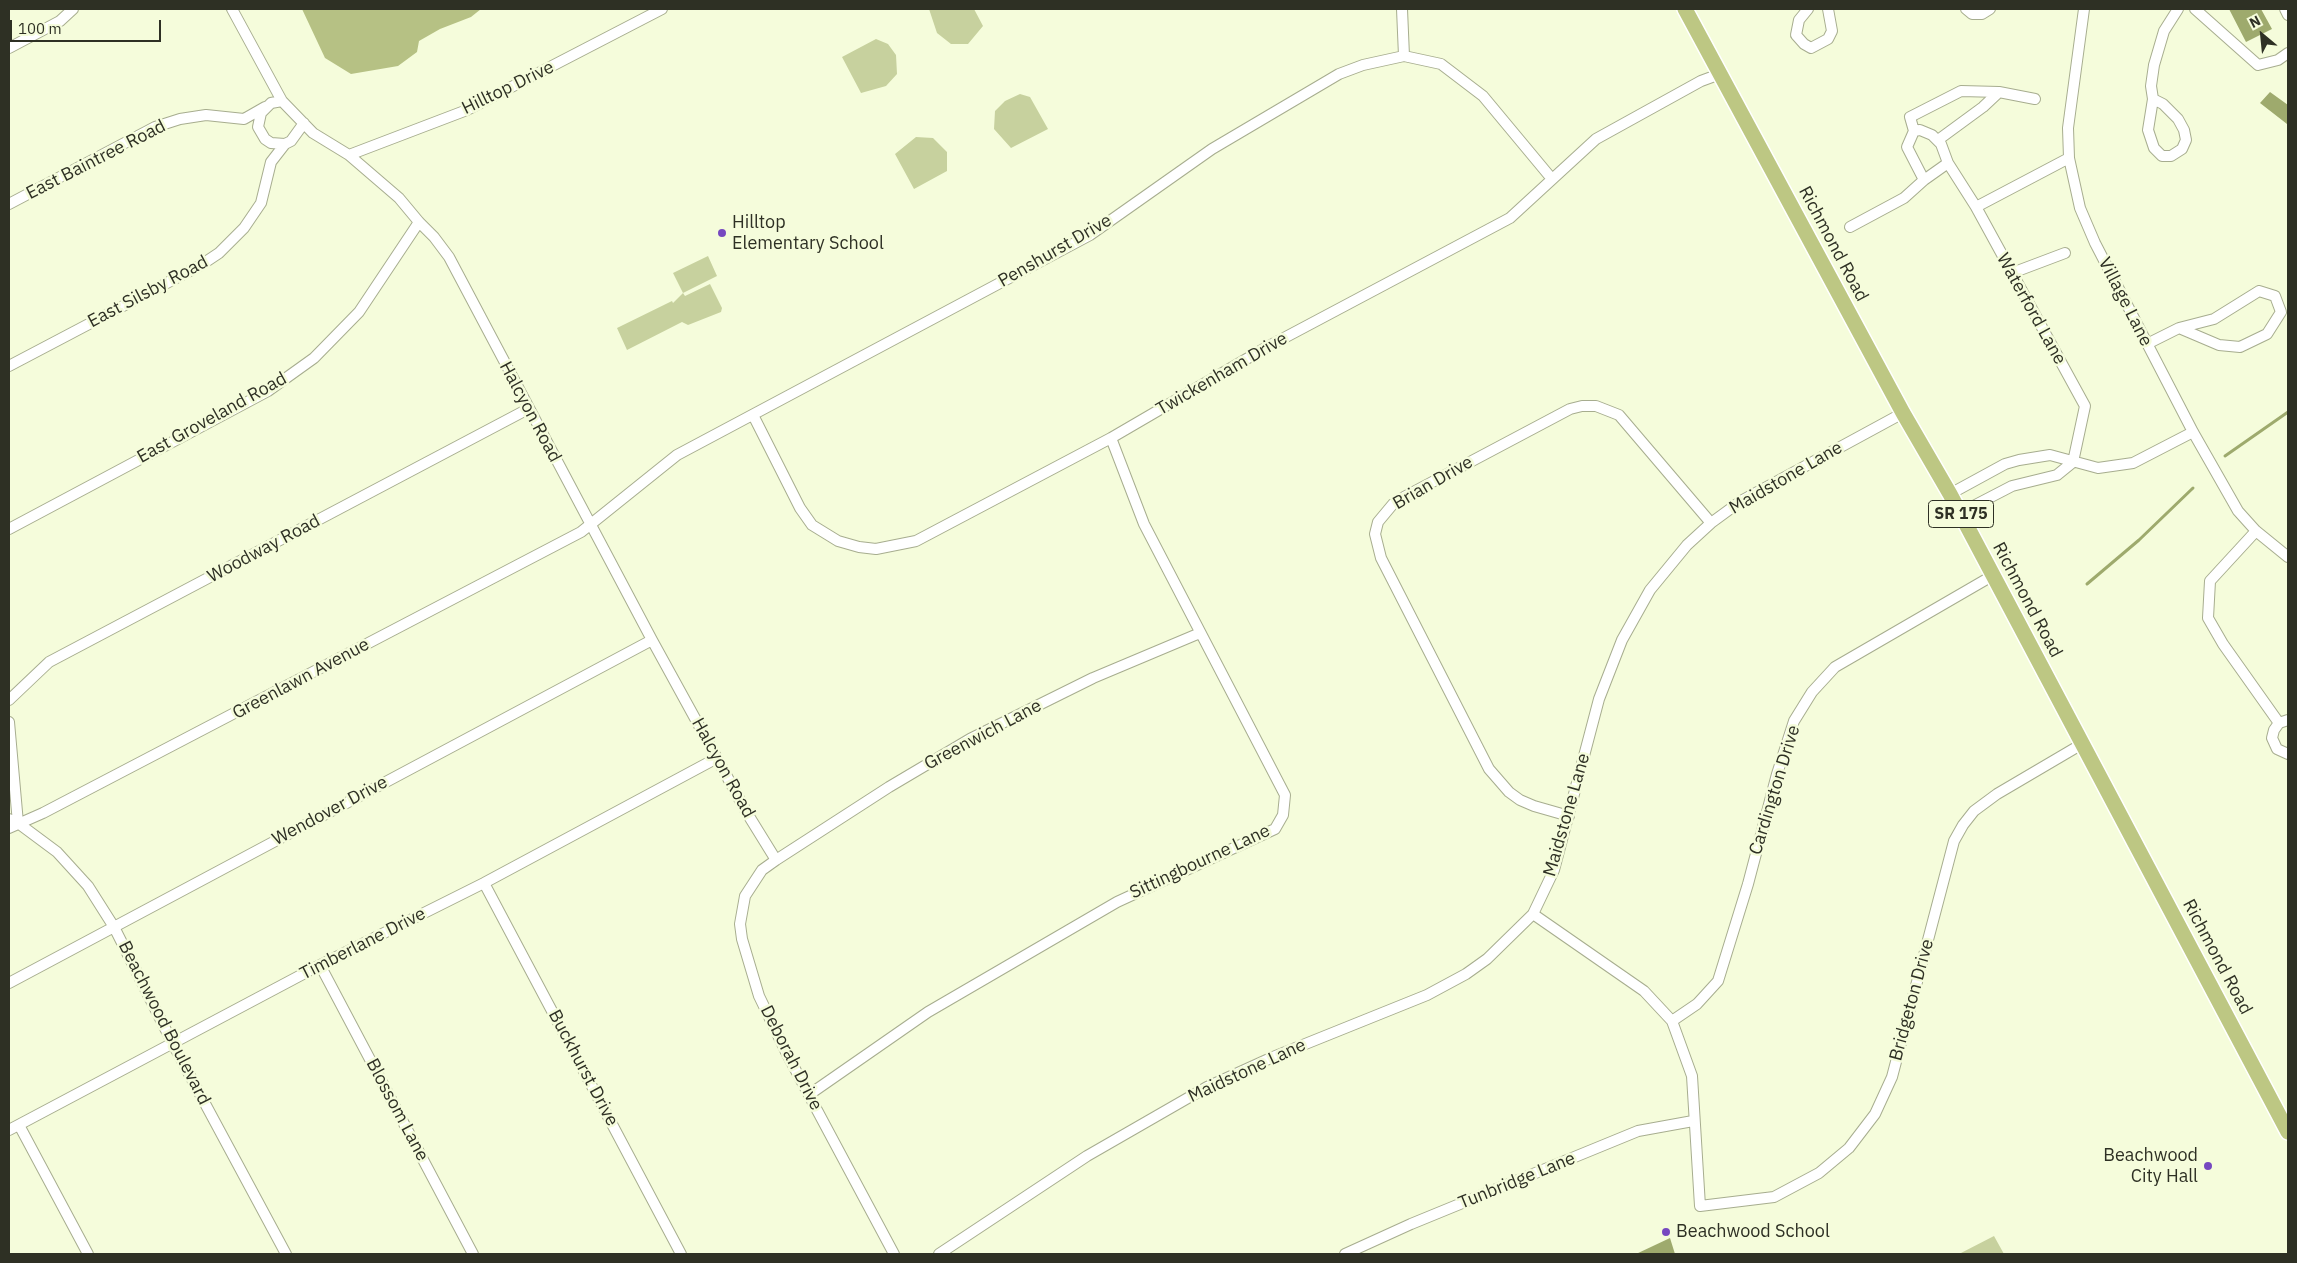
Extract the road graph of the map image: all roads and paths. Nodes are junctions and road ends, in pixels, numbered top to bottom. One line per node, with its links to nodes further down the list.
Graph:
1 (73, 9): 15 (street)
2 (232, 9): 22 (street, Halcyon Road)
3 (662, 9): 30 (street, Hilltop Drive)
4 (1402, 9): 17 (street)
5 (1686, 9): 18 (main road, Richmond Road / SR 175)
6 (1808, 9): 7 (street)
7 (1828, 9)
8 (1966, 9): 9 (street)
9 (1990, 9)
10 (2084, 9): 31 (street, Village Lane)
11 (2178, 9): 21 (street)
12 (2195, 9): 16 (street)
13 (2285, 9): 14 (street)
14 (2288, 15)
15 (9, 48)
16 (2288, 54)
17 (1404, 56): 34 (street, Penshurst Drive); 47 (street, Penshurst Drive)
18 (1720, 74): 34 (street, Twickenham Drive); 46 (main road, Richmond Road / SR 175)
19 (1999, 92): 20 (street); 26 (street); 28 (street)
20 (2035, 98)
21 (2153, 99): 21 (street)
22 (282, 101): 23 (street); 25 (street, Halcyon Road)
23 (265, 107): 24 (street); 27 (street)
24 (244, 119): 27 (street); 36 (street, East Baintree Road)
25 (304, 123): 29 (street); 30 (street, Halcyon Road)
26 (1914, 131): 28 (street); 35 (street)
27 (263, 136): 29 (street); 32 (street)
28 (1938, 140): 33 (street, Waterford Lane)
29 (285, 144): 32 (street, East Silsby Road)
30 (349, 154): 38 (street, Halcyon Road)
31 (2069, 158): 37 (street); 43 (street, Village Lane)
32 (272, 162): 44 (street, East Silsby Road)
33 (1948, 163): 35 (street); 37 (street, Waterford Lane)
34 (1552, 179): 49 (street, Twickenham Drive)
35 (1924, 180): 39 (street)
36 (9, 204)
37 (1976, 207): 41 (street, Waterford Lane)
38 (419, 222): 45 (street, Halcyon Road); 55 (street, East Groveland Road)
39 (1850, 227)
40 (2065, 253): 41 (street)
41 (2012, 273): 50 (street, Waterford Lane)
42 (2179, 328): 42 (street); 43 (street)
43 (2147, 344): 48 (street, Village Lane)
44 (9, 366)
45 (528, 409): 54 (street, Halcyon Road); 61 (street, Woodway Road)
46 (1903, 413): 51 (main road, Richmond Road / SR 175); 53 (street, Maidstone Lane)
47 (753, 414): 49 (street, Twickenham Drive); 54 (street, Penshurst Drive)
48 (2193, 432): 50 (street); 56 (street, Village Lane)
49 (1111, 438): 59 (street, Sittingbourne Lane)
50 (2073, 462): 51 (street); 52 (street)
51 (1950, 494): 52 (main road, Richmond Road / SR 175)
52 (1960, 513): 58 (main road, Richmond Road / SR 175)
53 (1711, 523): 67 (street, Maidstone Lane); 67 (street, Brian Drive)
54 (590, 524): 60 (street, Halcyon Road); 68 (street, Greenlawn Avenue)
55 (9, 528)
56 (2256, 531): 57 (street, Village Lane); 63 (street)
57 (2288, 556)
58 (1992, 576): 64 (main road, Richmond Road / SR 175); 75 (street, Cardington Drive)
59 (1200, 633): 69 (street, Greenwich Lane); 77 (street, Sittingbourne Lane)
60 (652, 640): 66 (street, Halcyon Road); 72 (street, Wendover Drive)
61 (9, 700)
62 (9, 722): 68 (street)
63 (2284, 722): 65 (street)
64 (2082, 744): 78 (street, Bridgeton Drive); 81 (main road, Richmond Road / SR 175)
65 (2288, 754)
66 (717, 758): 69 (street, Halcyon Road); 70 (street, Timberlane Drive)
67 (1570, 816): 71 (street, Maidstone Lane)
68 (12, 823): 72 (street, Beachwood Boulevard)
69 (776, 860): 77 (street, Deborah Drive)
70 (484, 883): 73 (street, Timberlane Drive); 85 (street, Buckhurst Drive)
71 (1533, 914): 75 (street); 87 (street, Maidstone Lane)
72 (114, 926): 74 (street, Wendover Drive); 76 (street, Beachwood Boulevard)
73 (320, 965): 76 (street, Timberlane Drive); 84 (street, Blossom Lane)
74 (9, 982)
75 (1672, 1021): 78 (street)
76 (173, 1044): 79 (street, Timberlane Drive); 83 (street, Beachwood Boulevard)
77 (810, 1094): 86 (street, Deborah Drive)
78 (1693, 1121): 88 (street, Tunbridge Lane)
79 (19, 1125): 80 (street, Timberlane Drive); 82 (street)
80 (9, 1130)
81 (2288, 1132)
82 (88, 1254)
83 (286, 1254)
84 (473, 1254)
85 (681, 1254)
86 (894, 1254)
87 (939, 1254)
88 (1345, 1254)

